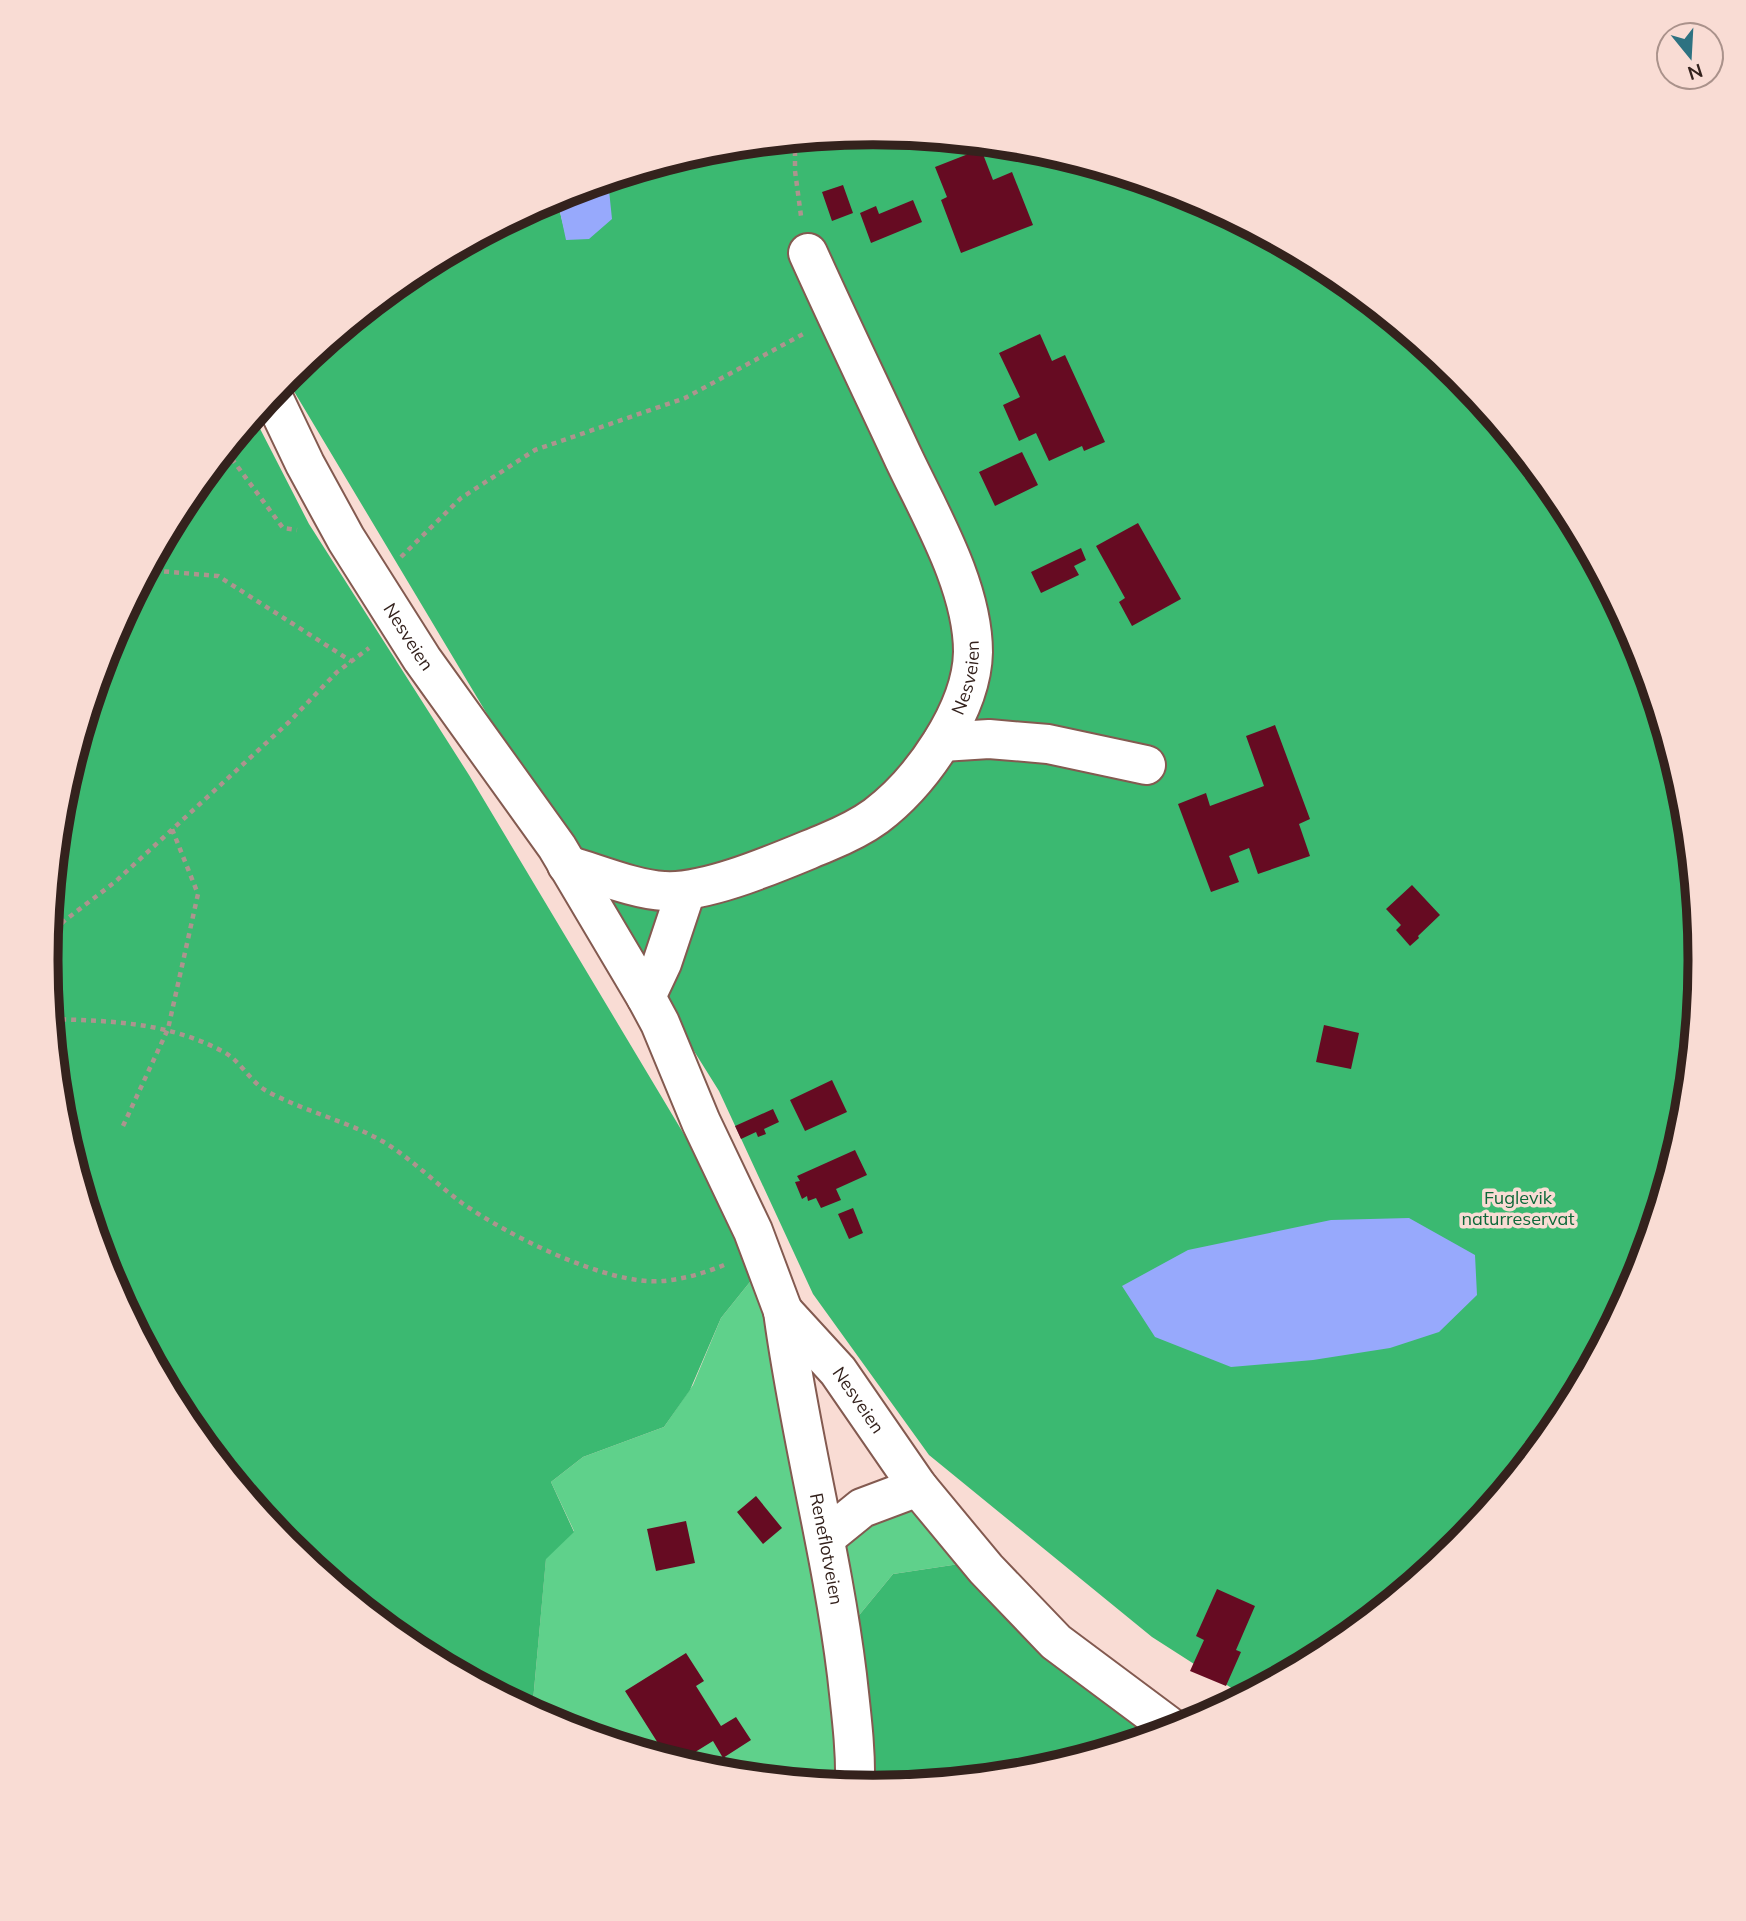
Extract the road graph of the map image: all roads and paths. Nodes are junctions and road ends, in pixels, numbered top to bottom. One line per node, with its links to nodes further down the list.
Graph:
1 (795, 149): 2 (path)
2 (808, 253): 3 (street, Nesveien)
3 (836, 316): 8 (path); 11 (street, Nesveien)
4 (277, 405): 6 (street, Nesveien)
5 (231, 458): 6 (path)
6 (346, 539): 8 (street, Nesveien)
7 (157, 573): 10 (path)
8 (375, 584): 9 (street, Nesveien)
9 (400, 624): 10 (path); 14 (street, Nesveien)
10 (351, 662): 13 (path)
11 (942, 742): 12 (street); 15 (street, Nesveien)
12 (1146, 765)
13 (172, 829): 16 (path); 19 (path)
14 (567, 864): 15 (street, Nesveien); 17 (street, Nesveien)
15 (686, 891): 17 (street)
16 (59, 927)
17 (646, 997): 21 (street, Nesveien)
18 (60, 1019): 19 (path)
19 (168, 1029): 20 (path); 21 (path)
20 (123, 1126)
21 (762, 1251): 22 (street, Nesveien)
22 (783, 1311): 23 (street, Nesveien); 24 (street, Reneflotveien)
23 (918, 1487): 24 (street); 25 (street, Nesveien)
24 (825, 1538): 26 (street, Reneflotveien)
25 (1163, 1722)
26 (855, 1775)

